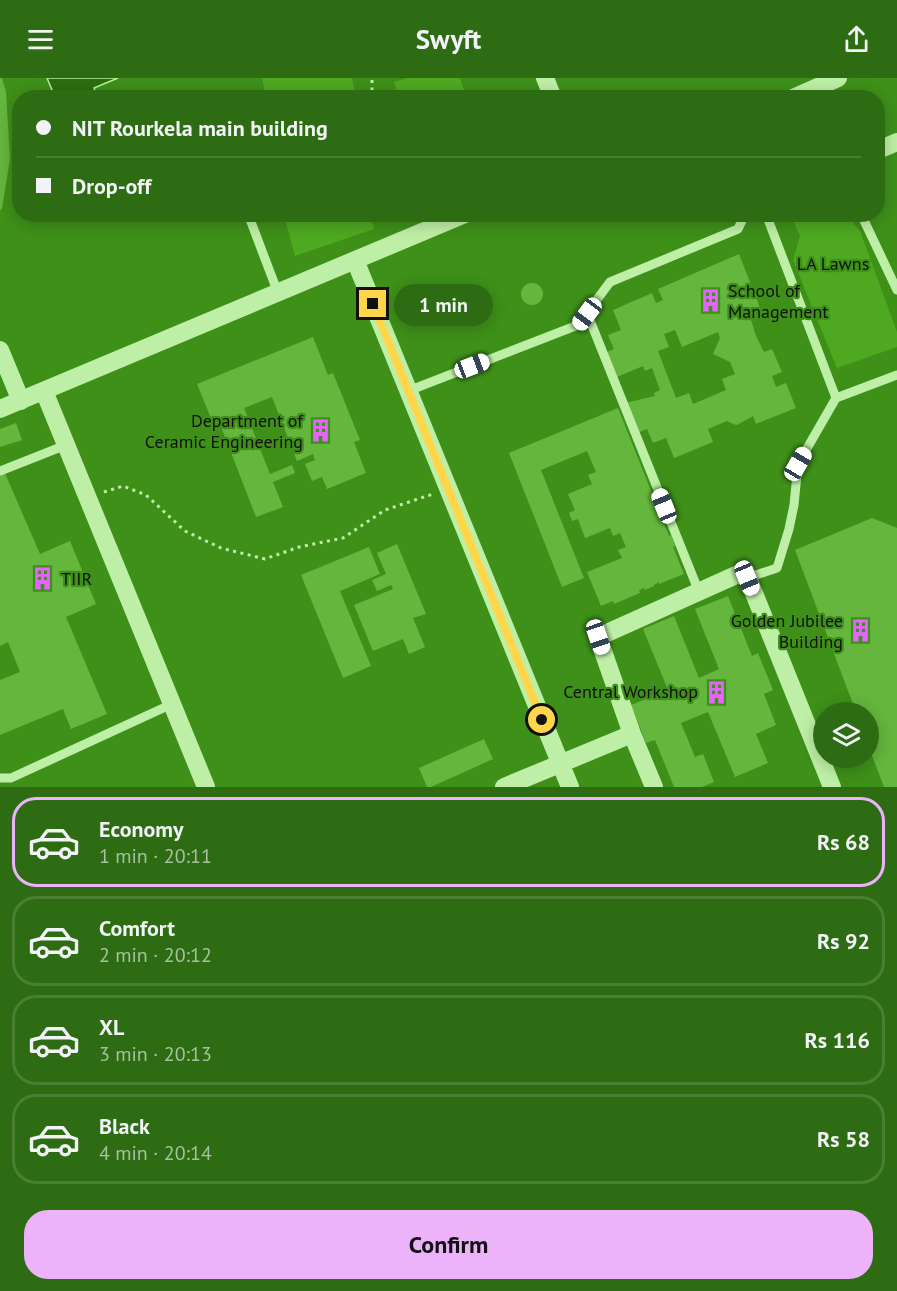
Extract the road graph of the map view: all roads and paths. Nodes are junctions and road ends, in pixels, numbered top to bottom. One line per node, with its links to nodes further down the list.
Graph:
1 (838, 78): 2 (street)
2 (811, 90)
3 (251, 222): 10 (lane)
4 (446, 222): 8 (street)
5 (741, 222): 11 (lane)
6 (769, 222): 16 (lane)
7 (865, 222): 9 (lane)
8 (355, 260): 10 (street); 15 (street)
9 (897, 290)
10 (278, 293): 14 (street)
11 (587, 314): 15 (lane); 24 (lane)
12 (0, 350): 17 (street)
13 (897, 375): 16 (lane)
14 (44, 391): 17 (street); 19 (street)
15 (408, 391): 21 (street)
16 (836, 398): 23 (lane)
17 (21, 400): 18 (street)
18 (0, 409)
19 (66, 445): 20 (lane); 22 (street)
20 (0, 471)
21 (447, 486): 22 (path); 27 (street)
22 (88, 497): 25 (street)
23 (746, 575): 24 (street); 33 (street)
24 (699, 592): 26 (street)
25 (172, 704): 28 (lane); 29 (street)
26 (632, 734): 27 (street); 32 (street)
27 (560, 763): 30 (street); 31 (street)
28 (0, 778)
29 (206, 787)
30 (504, 787)
31 (570, 787)
32 (654, 787)
33 (832, 787)

